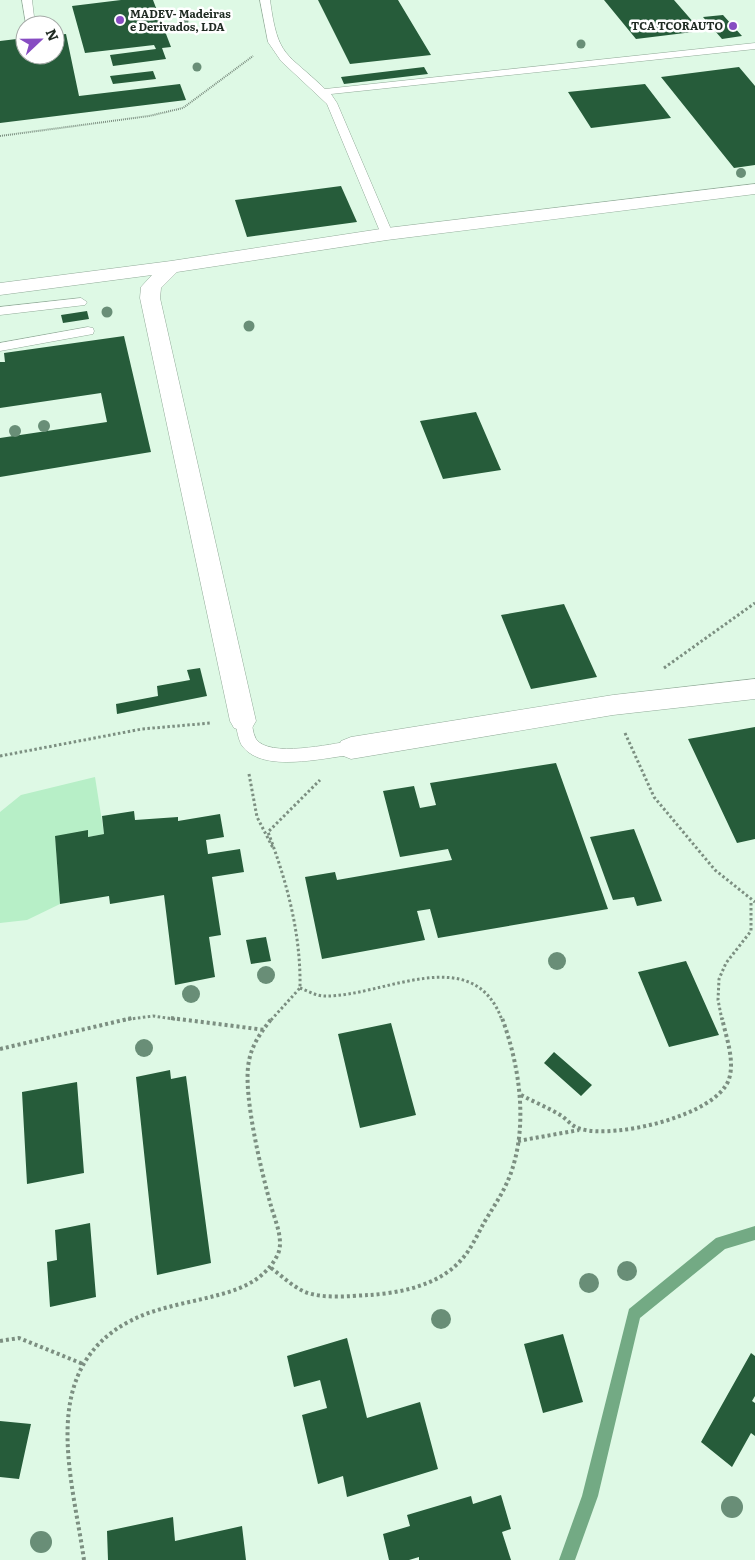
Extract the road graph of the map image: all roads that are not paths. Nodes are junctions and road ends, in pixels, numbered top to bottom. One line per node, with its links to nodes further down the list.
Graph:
1 (26, 0): 3 (lane)
2 (265, 0): 5 (lane)
3 (29, 15)
4 (755, 46): 5 (lane)
5 (324, 92): 7 (lane)
6 (755, 189): 7 (street)
7 (387, 234): 8 (street)
8 (171, 267): 9 (street); 15 (street)
9 (0, 289)
10 (81, 302): 11 (lane)
11 (0, 311)
12 (88, 331): 13 (lane)
13 (0, 347)
14 (755, 689): 16 (street)
15 (243, 721): 16 (lane)
16 (352, 748)

